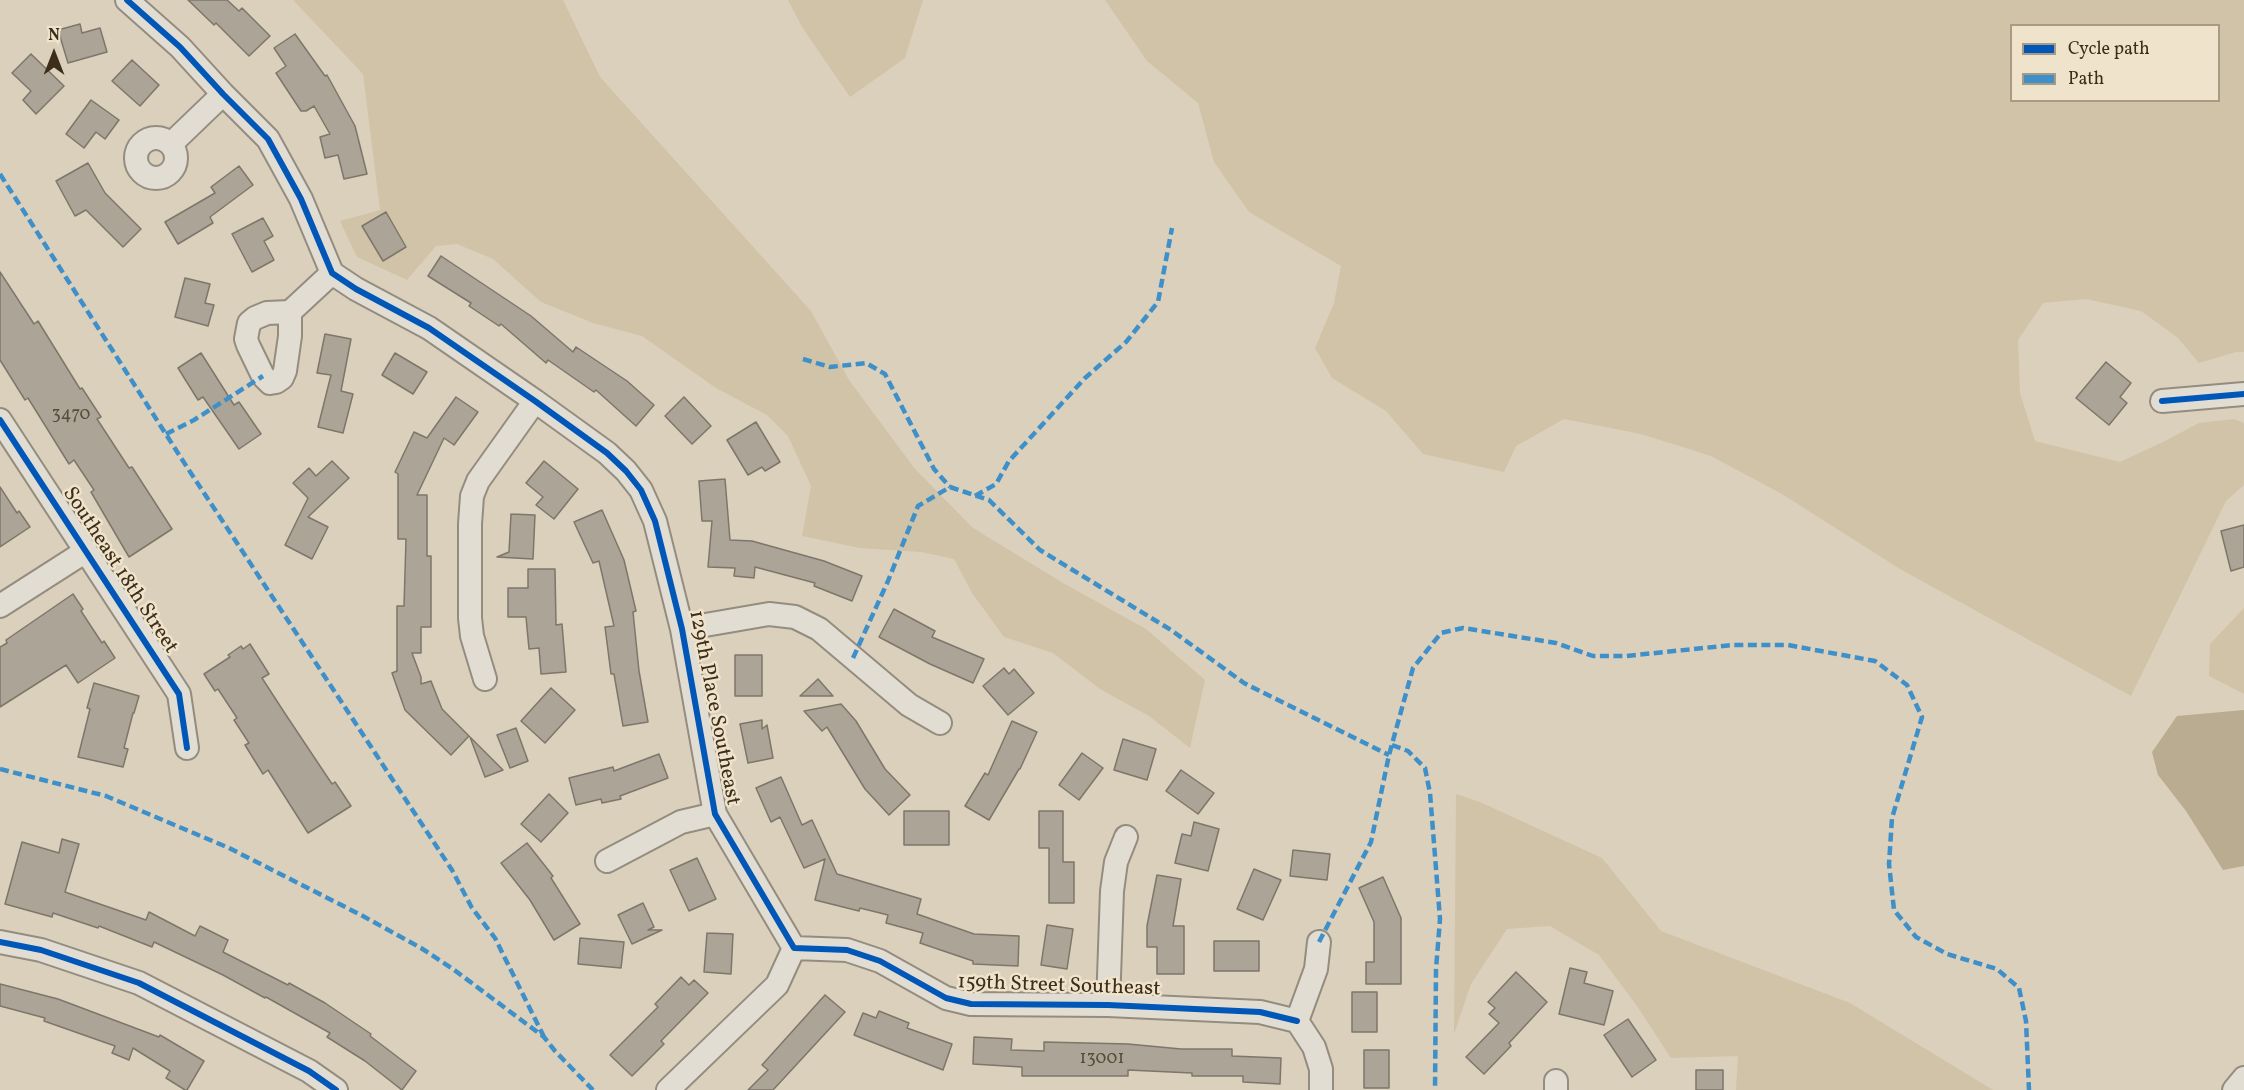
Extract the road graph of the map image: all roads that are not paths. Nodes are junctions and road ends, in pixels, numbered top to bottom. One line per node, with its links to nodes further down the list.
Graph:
1 (127, 0): 2 (street)
2 (223, 94): 3 (street); 4 (street)
3 (171, 144)
4 (333, 273): 5 (street); 7 (street, 129th Place Southeast)
5 (290, 312)
6 (2244, 394): 8 (street)
7 (535, 401): 12 (street, 129th Place Southeast); 13 (street)
8 (2162, 401)
9 (0, 420): 10 (street, Southeast 18th Street)
10 (86, 551): 11 (street); 15 (street, Southeast 18th Street)
11 (0, 606)
12 (682, 629): 14 (street); 16 (street, 129th Place Southeast)
13 (485, 680)
14 (940, 723)
15 (188, 748)
16 (715, 814): 18 (street); 21 (street, 129th Place Southeast)
17 (1126, 837): 22 (street)
18 (607, 861)
19 (0, 942): 25 (street)
20 (1319, 942): 23 (street)
21 (794, 948): 22 (street, 159th Street Southeast); 27 (street)
22 (1108, 1005): 23 (street, 159th Street Southeast)
23 (1297, 1021): 28 (street)
24 (2244, 1078): 29 (street)
25 (304, 1081): 26 (street)
26 (336, 1090)
27 (668, 1090)
28 (1322, 1090)
29 (2234, 1090)

